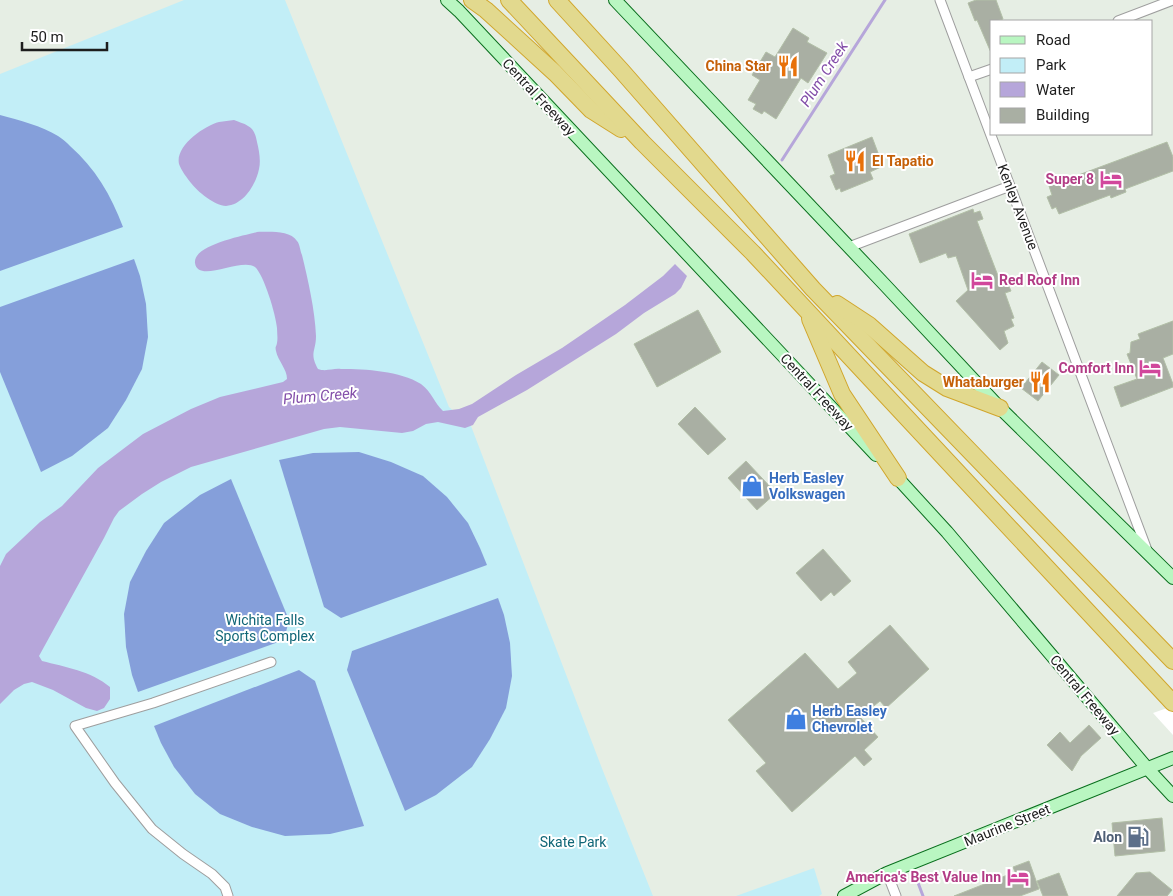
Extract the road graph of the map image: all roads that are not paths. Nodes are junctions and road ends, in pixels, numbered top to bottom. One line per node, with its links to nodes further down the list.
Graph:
1 (447, 0): 21 (main road, Central Freeway)
2 (472, 0): 15 (highway)
3 (509, 0): 15 (highway)
4 (556, 0): 10 (highway)
5 (569, 0): 10 (highway)
6 (615, 0): 17 (main road)
7 (940, 0): 12 (street, Kenley Avenue)
8 (1173, 0): 9 (street)
9 (1121, 20)
10 (579, 24): 18 (highway)
11 (990, 70): 12 (street)
12 (969, 77): 13 (street, Kenley Avenue)
13 (990, 133)
14 (991, 135): 16 (street, Kenley Avenue)
15 (642, 142): 19 (highway)
16 (1010, 186): 17 (street); 22 (street, Kenley Avenue)
17 (849, 247): 20 (main road)
18 (813, 289): 20 (highway); 24 (highway)
19 (805, 307): 21 (highway); 26 (highway)
20 (1000, 408): 22 (main road)
21 (898, 478): 28 (main road, Central Freeway)
22 (1149, 555): 23 (main road)
23 (1173, 578)
24 (1173, 661)
25 (271, 662): 32 (street)
26 (1173, 703)
27 (1173, 758): 28 (main road, Maurine Street)
28 (1147, 768): 29 (main road, Central Freeway); 30 (main road, Maurine Street)
29 (1173, 796)
30 (887, 873): 31 (main road, Maurine Street); 33 (street)
31 (851, 894)
32 (228, 896)
33 (896, 896)

